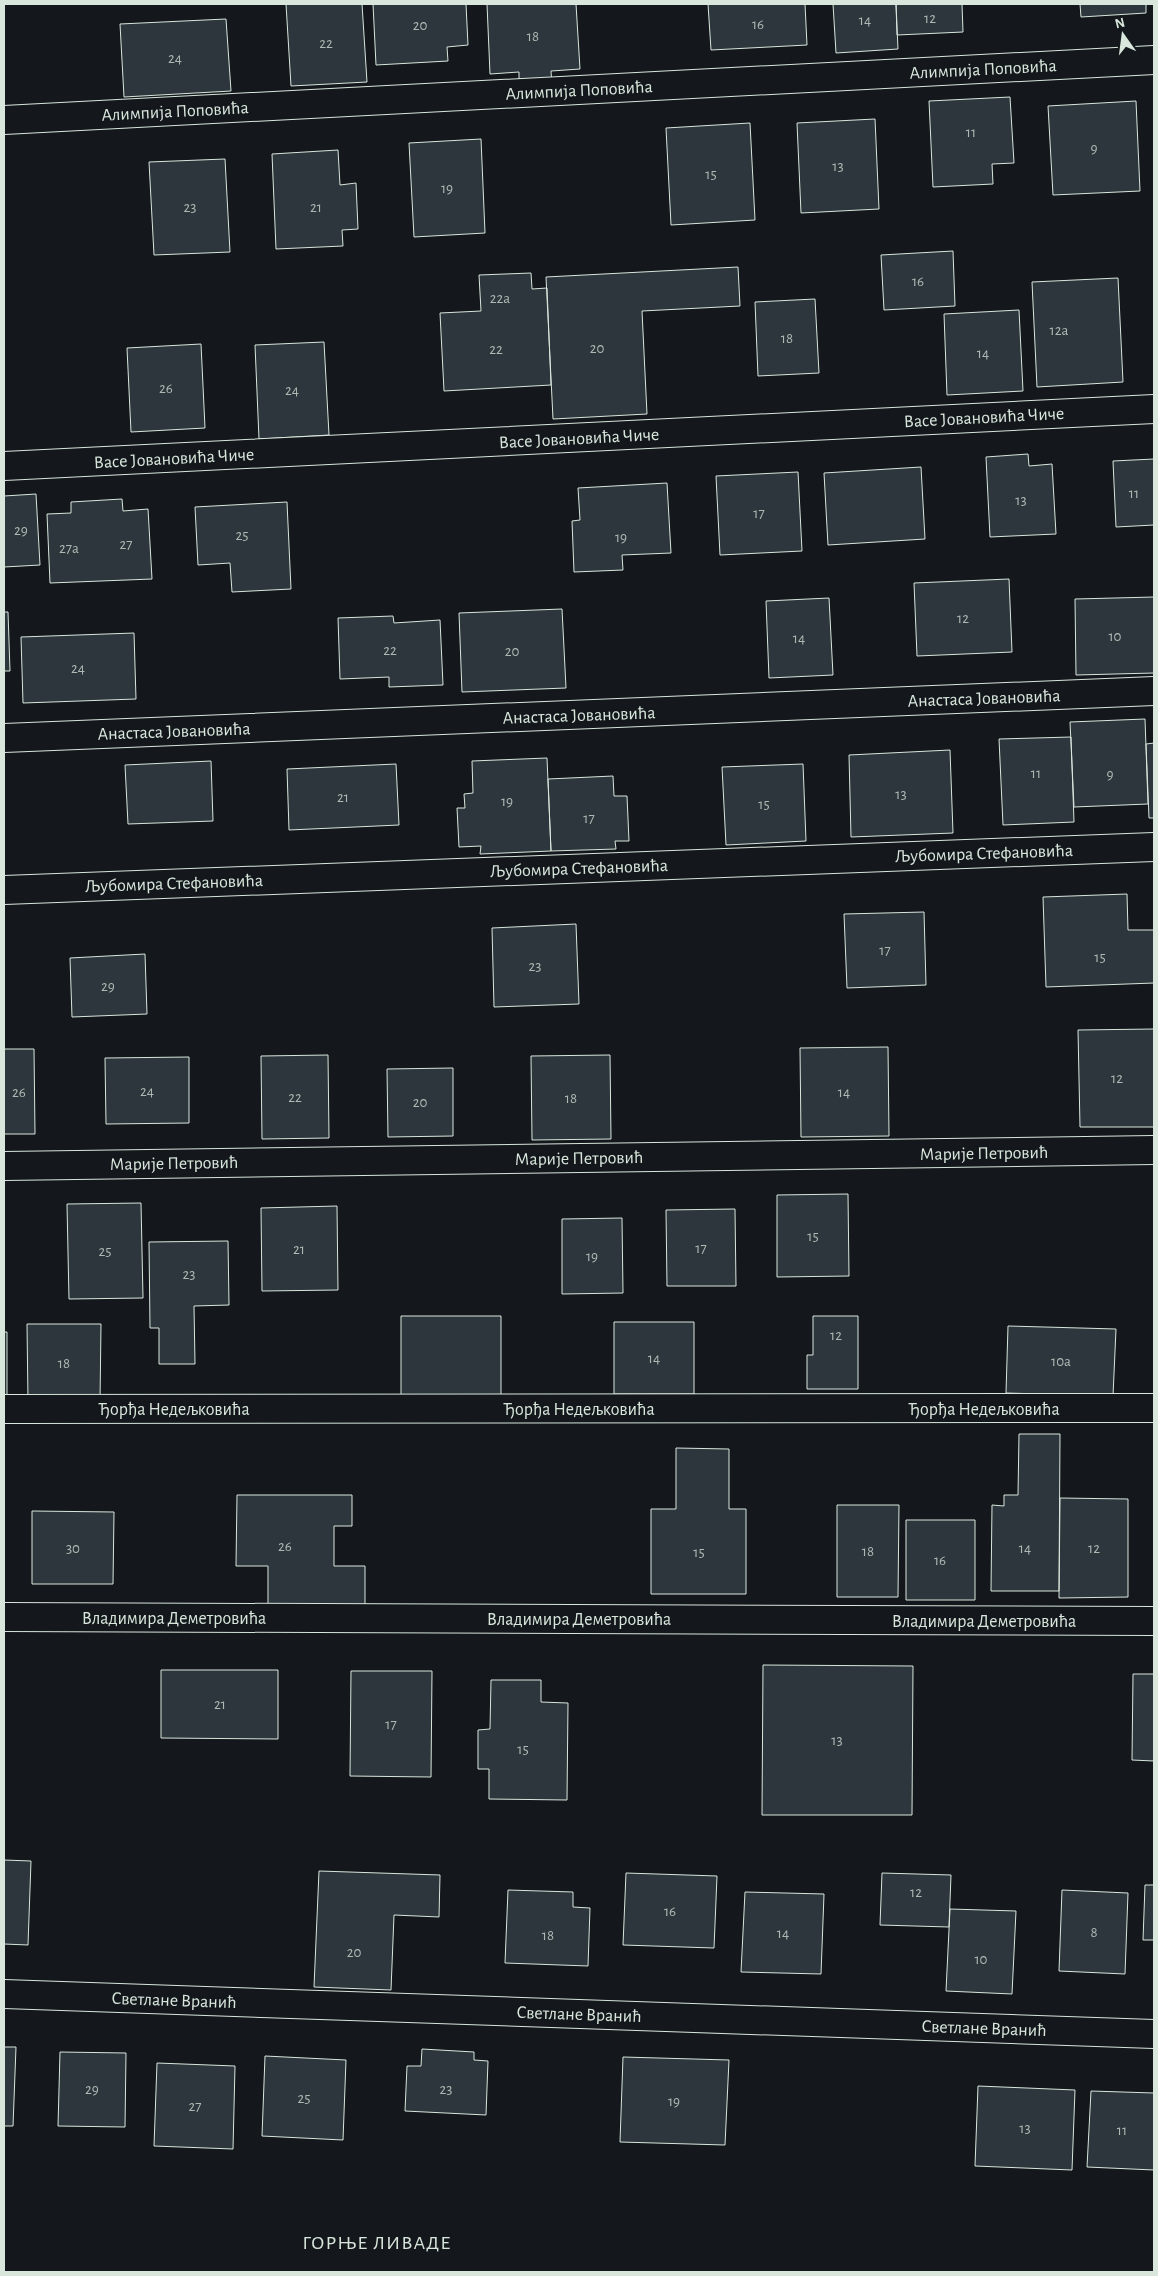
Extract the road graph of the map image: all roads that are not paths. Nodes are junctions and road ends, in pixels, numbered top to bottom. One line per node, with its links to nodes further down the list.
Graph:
1 (1154, 60): 2 (street, Алимпија Поповића)
2 (4, 120)
3 (1154, 409): 4 (street, Васе Јовановића Чиче)
4 (4, 466)
5 (1154, 691): 6 (street, Анастаса Јовановића)
6 (4, 738)
7 (1154, 847): 8 (street, Љубомира Стефановића)
8 (4, 890)
9 (1154, 1150): 10 (street, Марије Петровић)
10 (4, 1166)
11 (1154, 1408): 12 (street, Ђорђа Недељковића)
12 (4, 1409)
13 (4, 1617): 14 (street, Владимира Деметровића)
14 (1154, 1621)
15 (4, 1994): 16 (street, Светлане Вранић)
16 (1154, 2034)

